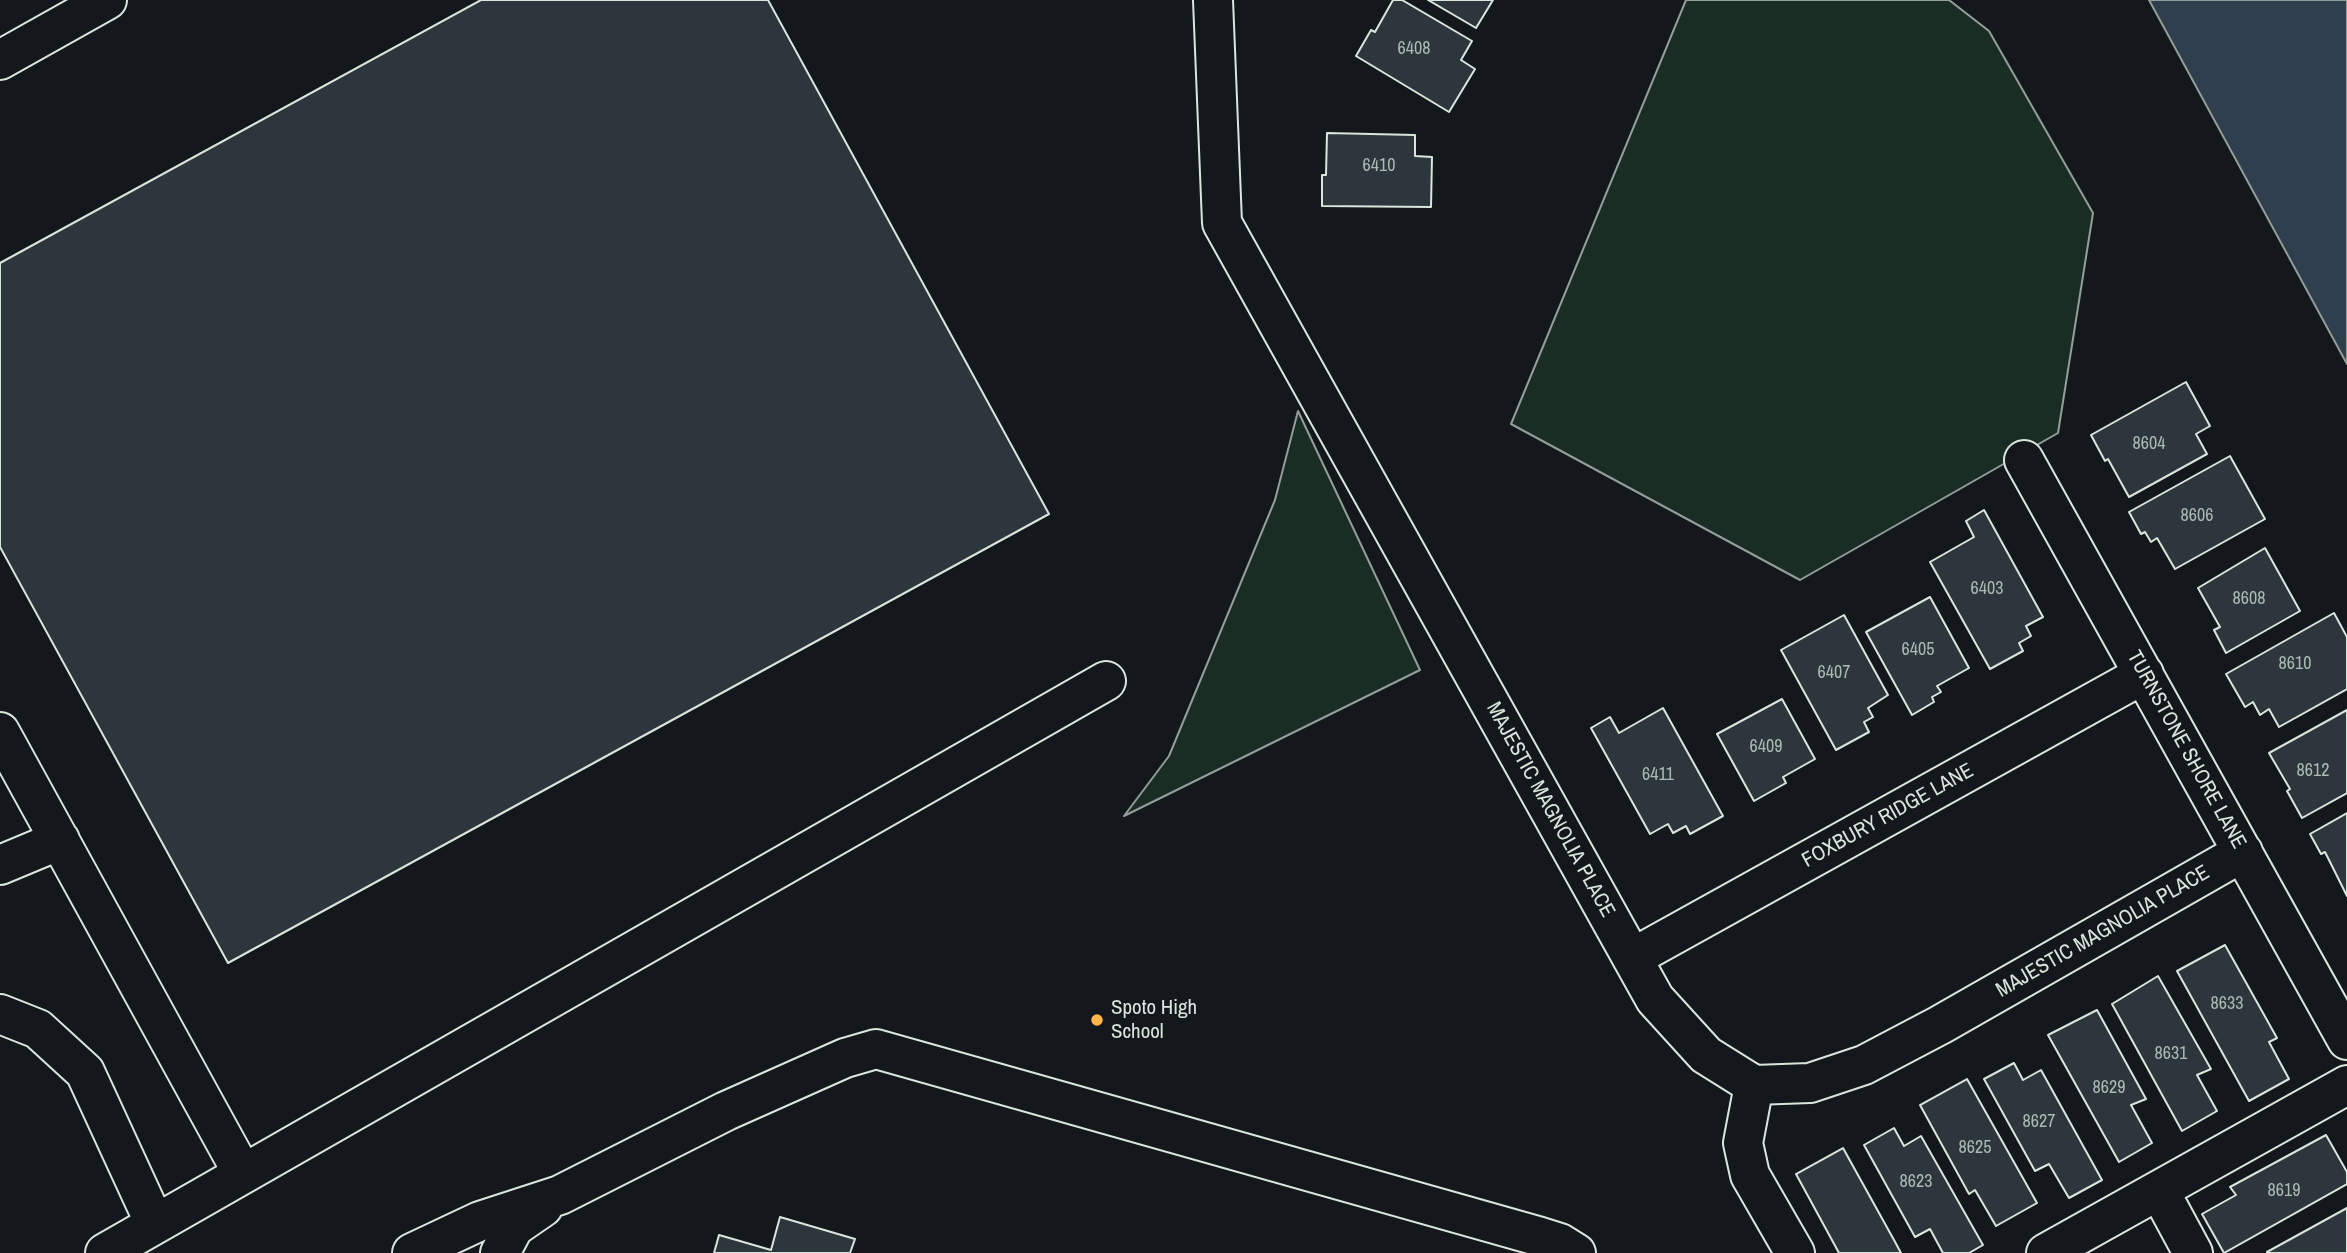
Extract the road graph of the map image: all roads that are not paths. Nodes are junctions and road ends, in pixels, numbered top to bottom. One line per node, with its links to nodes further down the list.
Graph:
1 (107, 0): 3 (street)
2 (1213, 0): 11 (street, MAJESTIC MAGNOLIA PLACE)
3 (0, 60)
4 (2024, 460): 5 (street, TURNSTONE SHORE LANE)
5 (2144, 674): 9 (street, TURNSTONE SHORE LANE); 11 (street, FOXBURY RIDGE LANE)
6 (1106, 681): 16 (street)
7 (0, 732): 8 (street)
8 (60, 840): 10 (street); 16 (street)
9 (2243, 852): 13 (street, TURNSTONE SHORE LANE); 14 (street, MAJESTIC MAGNOLIA PLACE)
10 (0, 865)
11 (1632, 958): 14 (street, MAJESTIC MAGNOLIA PLACE)
12 (0, 1014): 19 (street)
13 (2347, 1040)
14 (1754, 1085): 24 (street)
15 (2347, 1085): 17 (street)
16 (243, 1174): 19 (street)
17 (2159, 1190): 25 (street); 26 (street)
18 (560, 1195): 21 (street); 22 (street); 23 (street)
19 (155, 1224): 20 (street)
20 (105, 1253)
21 (412, 1253)
22 (500, 1253)
23 (1576, 1253)
24 (1794, 1253)
25 (2046, 1253)
26 (2193, 1253)

